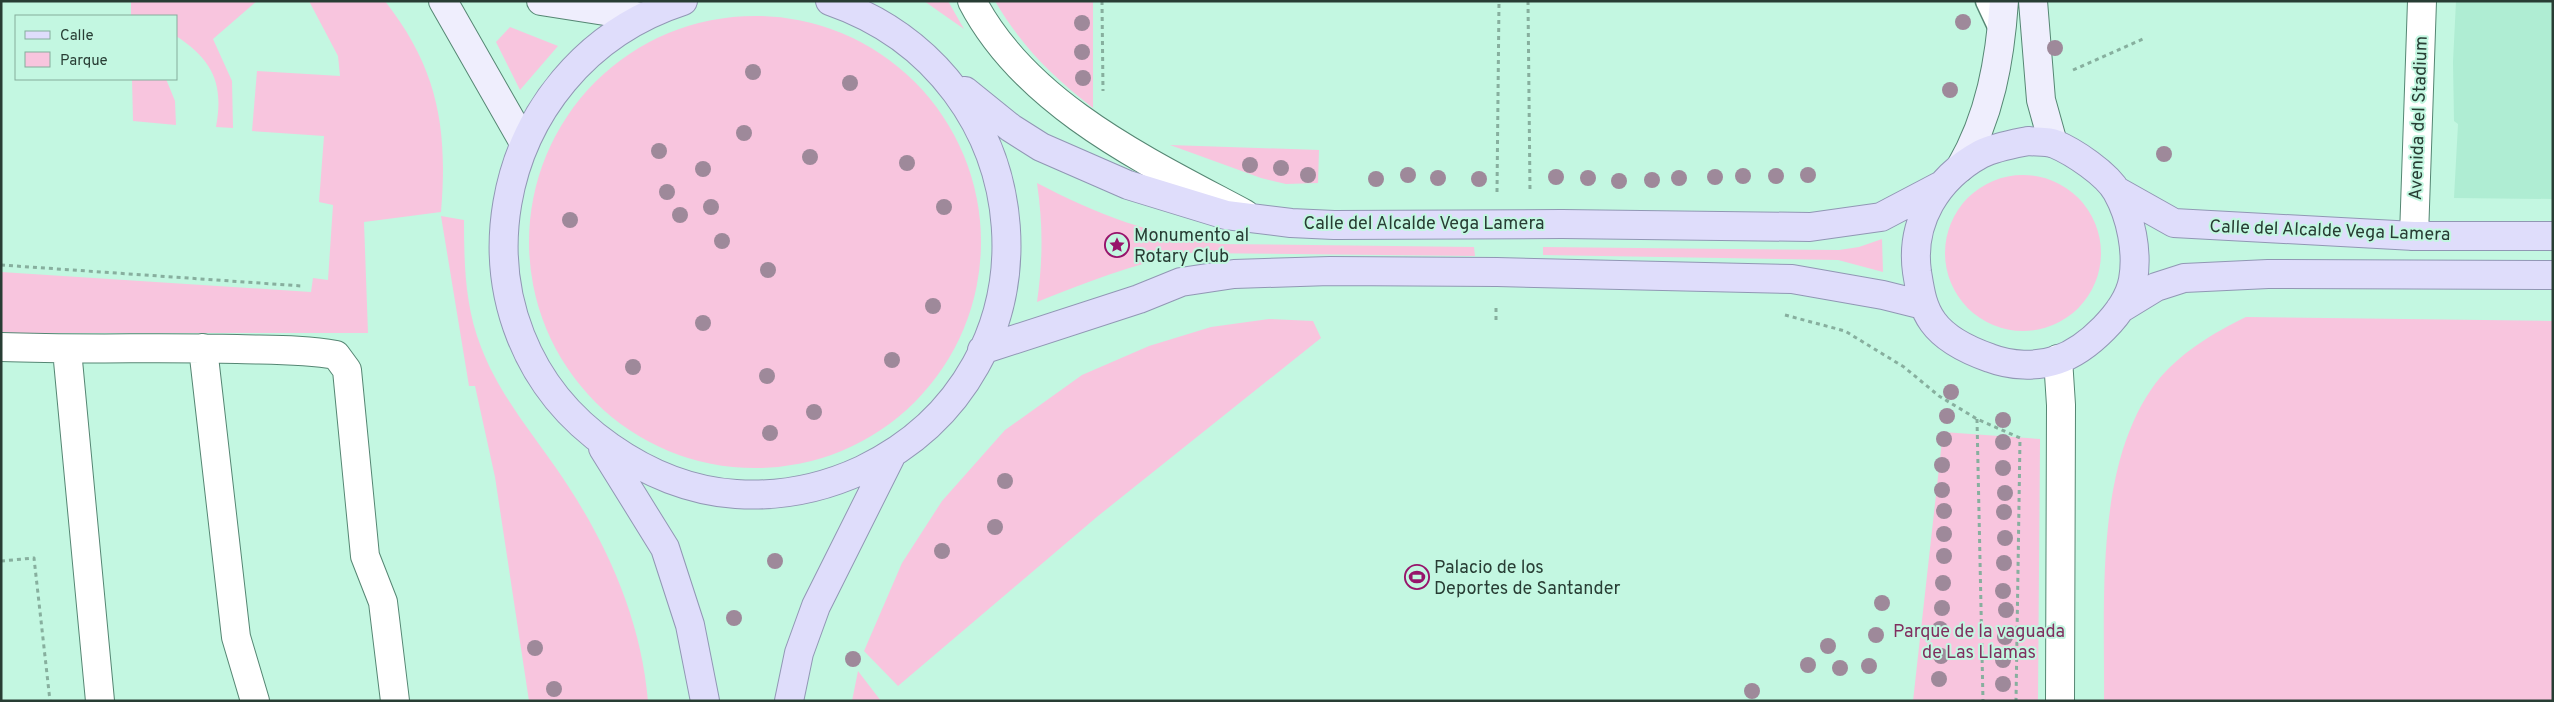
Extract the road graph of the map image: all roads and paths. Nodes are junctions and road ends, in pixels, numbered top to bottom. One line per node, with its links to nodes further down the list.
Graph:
1 (443, 1): 19 (main road)
2 (541, 1): 13 (main road)
3 (682, 1): 13 (main road)
4 (830, 1): 16 (main road)
5 (972, 1): 24 (street)
6 (1102, 1): 18 (path)
7 (1498, 1): 25 (path)
8 (1528, 1): 26 (path)
9 (1987, 1): 14 (lane)
10 (2004, 1): 14 (main road)
11 (2033, 1): 17 (main road)
12 (2422, 1): 27 (street, Avenida del Stadium)
13 (643, 17): 19 (main road)
14 (2002, 33): 21 (main road)
15 (2143, 39): 17 (path)
16 (939, 69): 24 (main road, Calle del Alcalde Vega Lamera); 38 (main road)
17 (2040, 84): 20 (main road)
18 (1103, 99)
19 (524, 143): 41 (main road)
20 (2053, 143): 21 (main road); 23 (main road)
21 (1960, 168): 22 (main road)
22 (1940, 186): 26 (main road, Calle del Alcalde Vega Lamera); 32 (main road)
23 (2116, 191): 27 (main road, Calle del Alcalde Vega Lamera); 33 (main road)
24 (1253, 218): 25 (main road, Calle del Alcalde Vega Lamera)
25 (1497, 224): 26 (main road, Calle del Alcalde Vega Lamera)
26 (1530, 224)
27 (2414, 236): 28 (main road, Calle del Alcalde Vega Lamera)
28 (2553, 236)
29 (1, 265): 31 (path)
30 (2553, 275): 33 (main road)
31 (302, 286)
32 (1923, 305): 38 (main road); 39 (main road)
33 (2120, 309): 39 (main road)
34 (1776, 313): 40 (path)
35 (1, 347): 37 (street)
36 (204, 348): 37 (street); 46 (street); 47 (street)
37 (67, 350): 45 (street)
38 (982, 350): 42 (main road)
39 (2058, 360): 52 (street)
40 (1977, 419): 50 (path); 51 (path)
41 (596, 438): 42 (main road); 48 (main road)
42 (891, 456): 49 (main road)
43 (1, 561): 44 (path)
44 (50, 701)
45 (100, 701)
46 (255, 701)
47 (395, 701)
48 (705, 701)
49 (789, 701)
50 (1983, 701)
51 (2016, 701)
52 (2060, 701)

